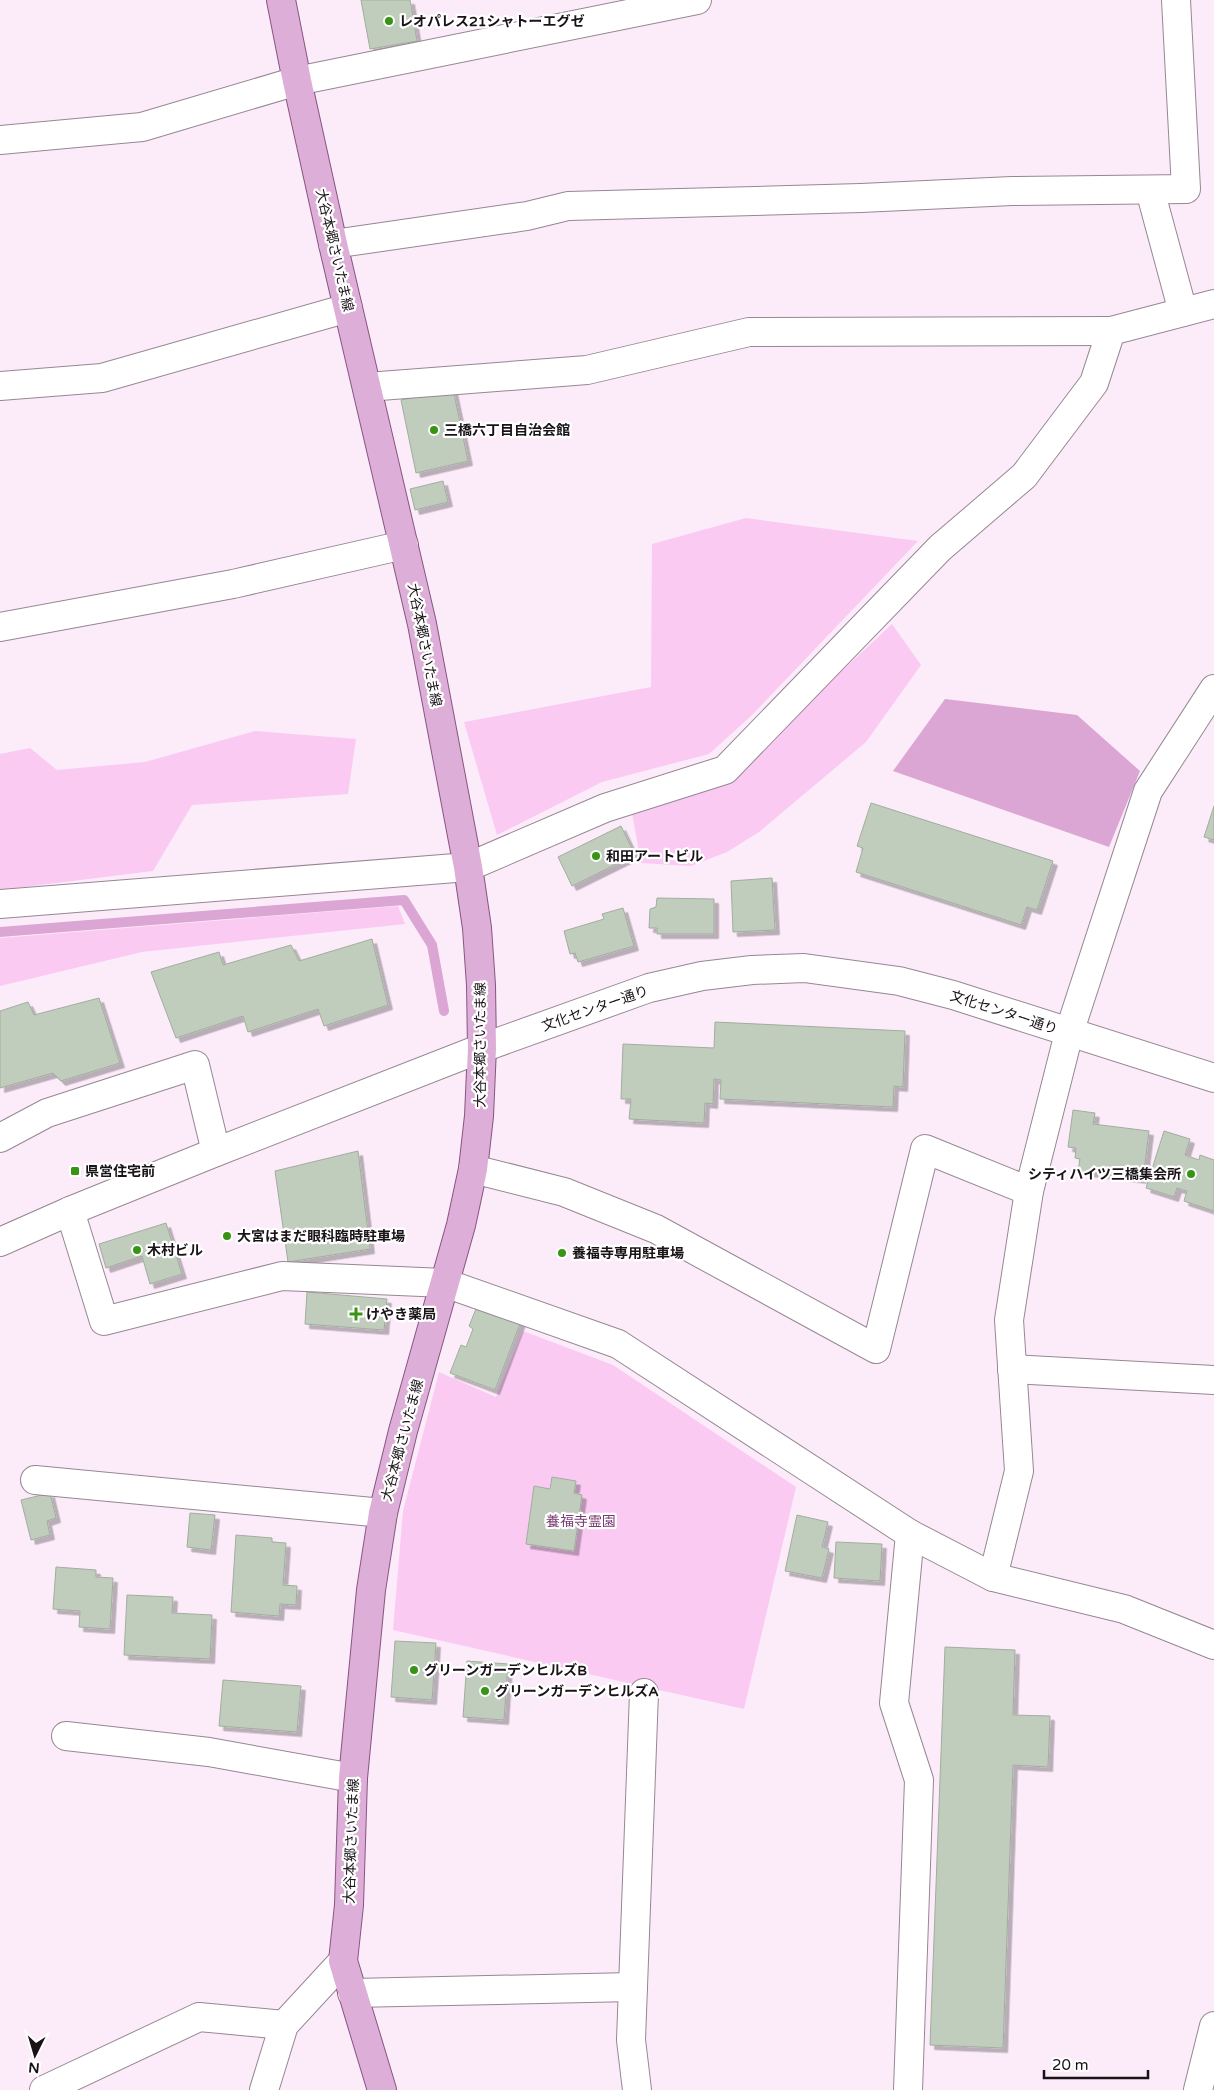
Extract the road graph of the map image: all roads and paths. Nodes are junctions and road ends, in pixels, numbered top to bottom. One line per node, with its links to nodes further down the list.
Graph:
1 (281, 0): 4 (main road, 大谷本郷さいたま線)
2 (697, 0): 4 (street)
3 (1176, 0): 6 (street)
4 (297, 81): 5 (street); 7 (main road, 大谷本郷さいたま線)
5 (0, 140)
6 (1150, 190): 7 (street); 10 (street)
7 (334, 244): 9 (main road, 大谷本郷さいたま線)
8 (1214, 304): 10 (street)
9 (348, 308): 12 (street); 13 (main road, 大谷本郷さいたま線)
10 (1183, 312): 11 (street)
11 (1111, 331): 13 (street); 17 (street)
12 (0, 386)
13 (367, 387): 14 (main road, 大谷本郷さいたま線)
14 (404, 545): 15 (street); 17 (main road, 大谷本郷さいたま線)
15 (0, 627)
16 (1214, 689): 19 (street)
17 (468, 867): 18 (street); 20 (main road, 大谷本郷さいたま線)
18 (0, 904)
19 (1069, 1032): 20 (street, 文化センター通り); 21 (street, 文化センター通り); 25 (street)
20 (482, 1048): 23 (street, 文化センター通り); 24 (main road, 大谷本郷さいたま線)
21 (1214, 1078)
22 (0, 1138): 23 (street)
23 (216, 1152): 26 (street, 文化センター通り)
24 (473, 1169): 25 (street); 28 (main road, 大谷本郷さいたま線)
25 (1029, 1191): 29 (street)
26 (70, 1211): 27 (street, 文化センター通り); 28 (street)
27 (0, 1242)
28 (445, 1283): 32 (main road, 大谷本郷さいたま線); 33 (street)
29 (1012, 1369): 30 (street); 34 (street)
30 (1214, 1380)
31 (35, 1480): 32 (street)
32 (383, 1513): 38 (main road, 大谷本郷さいたま線)
33 (910, 1534): 34 (street); 48 (street)
34 (993, 1577): 35 (street)
35 (1214, 1646)
36 (644, 1693): 40 (street)
37 (66, 1736): 38 (street)
38 (353, 1778): 39 (main road, 大谷本郷さいたま線)
39 (343, 1961): 41 (main road, 大谷本郷さいたま線); 42 (street)
40 (633, 1987): 41 (street); 47 (street)
41 (352, 1993): 46 (main road, 大谷本郷さいたま線)
42 (284, 2025): 44 (street); 45 (street)
43 (1214, 2026): 49 (street)
44 (44, 2090)
45 (264, 2090)
46 (382, 2090)
47 (637, 2090)
48 (908, 2090)
49 (1198, 2090)

